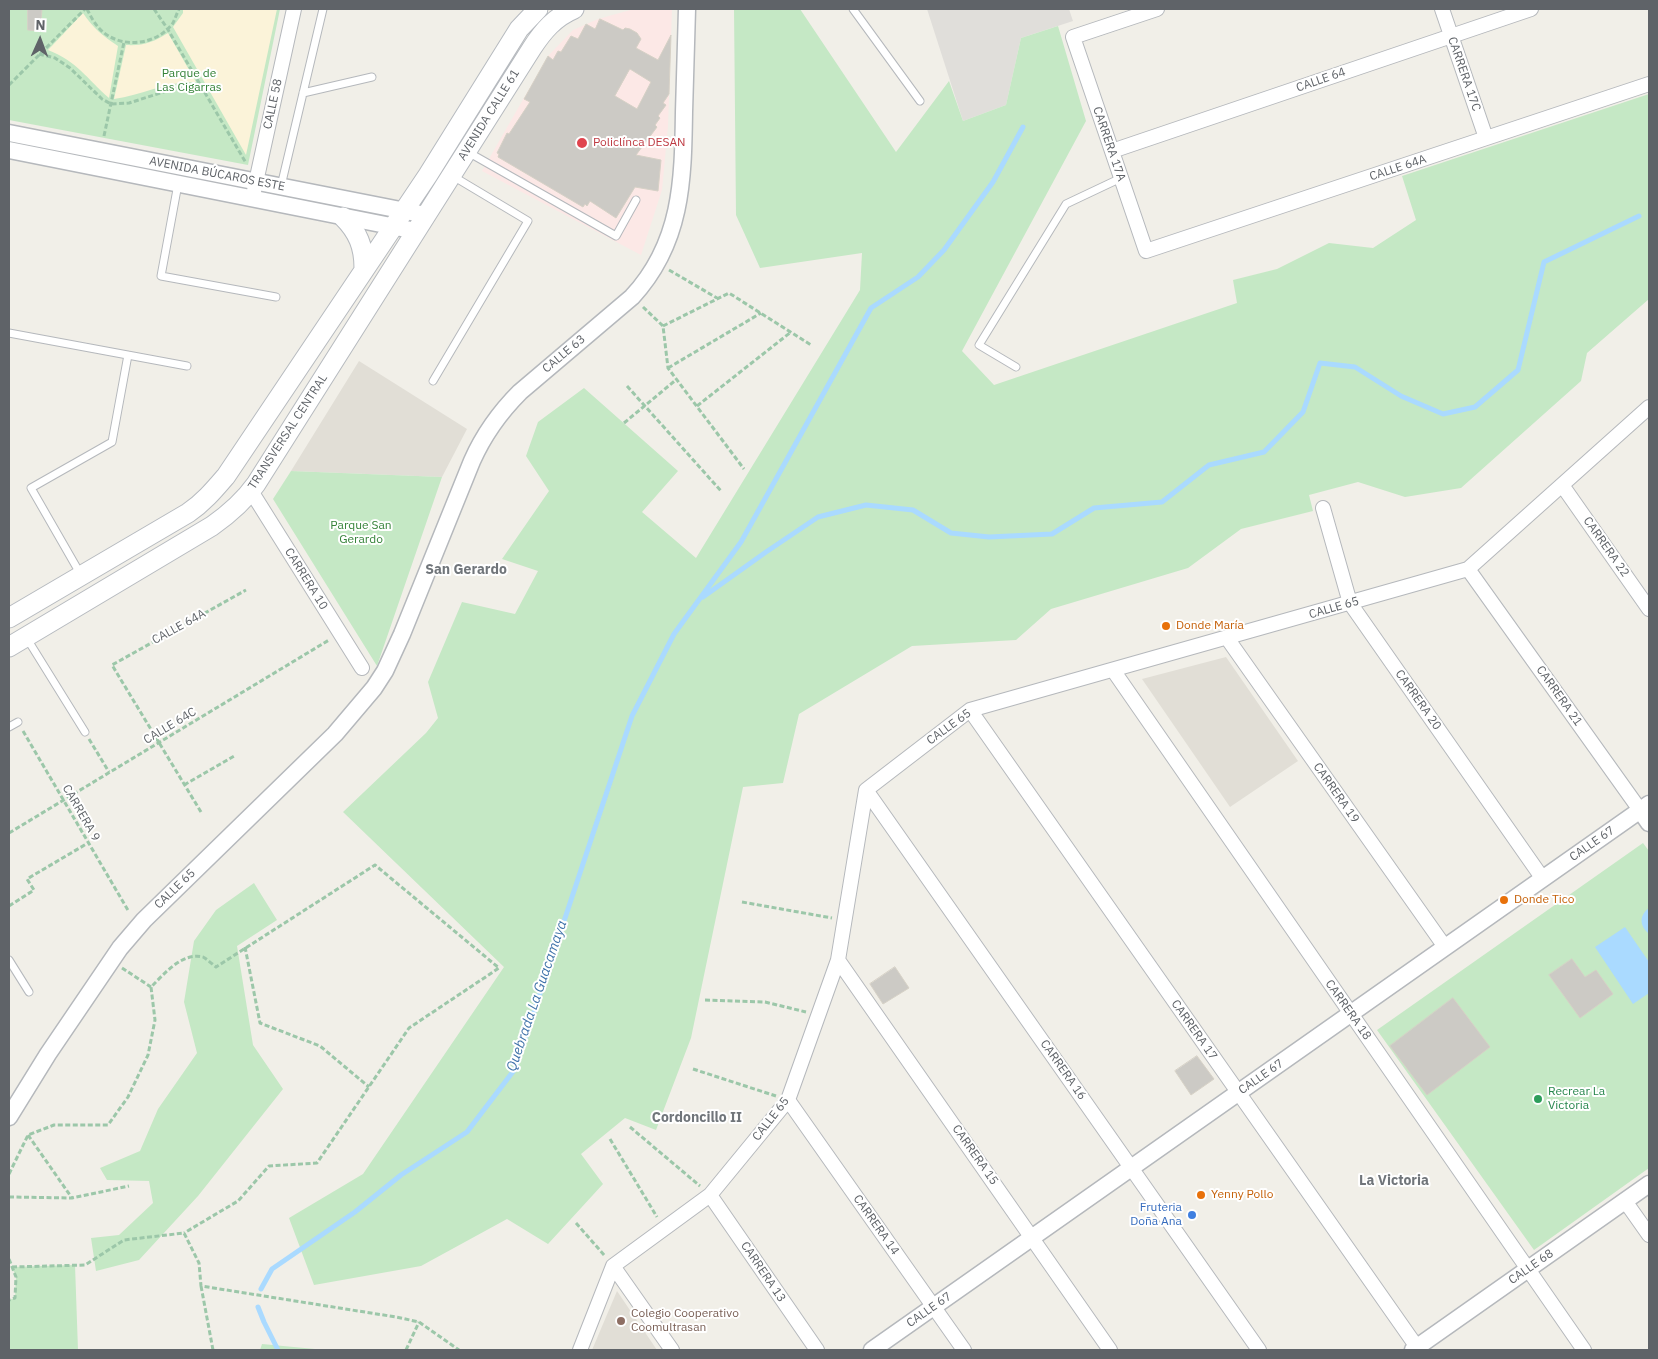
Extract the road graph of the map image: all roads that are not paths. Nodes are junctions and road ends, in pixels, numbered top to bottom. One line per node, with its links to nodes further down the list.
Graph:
1 (294, 9): 22 (street, CALLE 58)
2 (323, 9): 13 (lane)
3 (538, 9): 27 (main road, AVENIDA CALLE 61)
4 (574, 9): 18 (main road, AVENIDA CALLE 61)
5 (687, 9): 54 (street, CALLE 63)
6 (853, 9): 14 (lane)
7 (1153, 9): 19 (street, CARRERA 17A)
8 (1442, 9): 10 (street, CARRERA 17C)
9 (1531, 9): 10 (street, CALLE 64)
10 (1451, 36): 16 (street, CARRERA 17C); 19 (street, CALLE 64)
11 (372, 77): 13 (lane)
12 (1649, 84): 16 (street, CALLE 64A)
13 (303, 93): 24 (lane)
14 (920, 101)
15 (9, 133): 22 (street, AVENIDA BÚCAROS ESTE)
16 (1486, 138): 32 (street, CALLE 64A)
17 (9, 150): 23 (street, AVENIDA BÚCAROS ESTE)
18 (466, 151): 20 (main road, AVENIDA CALLE 61); 26 (lane)
19 (1112, 151): 21 (street, CARRERA 17A)
20 (451, 175): 28 (main road, AVENIDA CALLE 61); 39 (lane)
21 (1121, 178): 32 (street, CARRERA 17A); 38 (lane)
22 (256, 182): 24 (street, AVENIDA BÚCAROS ESTE); 25 (street, CALLE 58)
23 (178, 184): 25 (street, AVENIDA BÚCAROS ESTE); 34 (lane)
24 (281, 186): 27 (street, AVENIDA BÚCAROS ESTE)
25 (253, 199): 29 (street, AVENIDA BÚCAROS ESTE)
26 (636, 200)
27 (404, 211): 28 (street, AVENIDA BÚCAROS ESTE); 30 (main road, AVENIDA CALLE 61)
28 (426, 215): 31 (main road, AVENIDA CALLE 61)
29 (343, 216): 30 (street, AVENIDA BÚCAROS ESTE); 33 (main road)
30 (393, 226): 31 (street, AVENIDA BÚCAROS ESTE); 33 (main road)
31 (416, 231): 42 (main road, TRANSVERSAL CENTRAL)
32 (1146, 251)
33 (364, 268): 45 (main road)
34 (276, 297)
35 (9, 332): 36 (lane)
36 (128, 355): 37 (lane); 45 (lane)
37 (187, 366)
38 (1016, 367)
39 (433, 381)
40 (1649, 406): 41 (street, CALLE 65)
41 (1562, 485): 44 (street, CALLE 65); 47 (street, CARRERA 22)
42 (251, 491): 49 (main road, TRANSVERSAL CENTRAL); 52 (street, CARRERA 10)
43 (1323, 508): 46 (street, CARRERA 20)
44 (1468, 569): 46 (street, CALLE 65); 60 (street, CARRERA 21)
45 (81, 576): 48 (main road)
46 (1350, 604): 50 (street, CALLE 65); 61 (street, CARRERA 20)
47 (1649, 609)
48 (9, 618)
49 (26, 636): 51 (main road, TRANSVERSAL CENTRAL); 58 (lane)
50 (1227, 638): 53 (street, CALLE 65); 62 (street, CARRERA 19)
51 (9, 647)
52 (362, 668)
53 (1113, 670): 55 (street, CALLE 65); 66 (street, CARRERA 18)
54 (374, 688): 69 (street, CALLE 65)
55 (970, 710): 59 (street, CALLE 65); 67 (street, CARRERA 17)
56 (18, 722): 57 (lane)
57 (9, 727)
58 (85, 732)
59 (866, 790): 63 (street, CALLE 65); 70 (street, CARRERA 16)
60 (1646, 813): 61 (street, CALLE 67)
61 (1543, 879): 62 (street, CALLE 67)
62 (1445, 947): 66 (street, CALLE 67)
63 (838, 960): 68 (street, CALLE 65); 75 (street, CARRERA 15)
64 (9, 962): 65 (lane)
65 (29, 992)
66 (1351, 1014): 67 (street, CALLE 67); 77 (street, CARRERA 18)
67 (1238, 1093): 70 (street, CALLE 67); 79 (street, CARRERA 17)
68 (788, 1100): 72 (street, CALLE 65); 78 (street, CARRERA 14)
69 (9, 1117)
70 (1131, 1168): 75 (street, CALLE 67); 86 (street, CARRERA 16)
71 (1649, 1184): 73 (street, CALLE 68)
72 (710, 1194): 76 (street, CALLE 65); 82 (street, CARRERA 13)
73 (1625, 1201): 74 (street); 77 (street, CALLE 68)
74 (1649, 1235)
75 (1032, 1238): 78 (street, CALLE 67); 85 (street, CARRERA 15)
76 (613, 1266): 80 (street); 81 (street)
77 (1528, 1270): 79 (street, CALLE 68); 87 (street, CARRERA 18)
78 (934, 1307): 83 (street, CALLE 67); 84 (street, CARRERA 14)
79 (1416, 1349)
80 (580, 1350)
81 (672, 1350)
82 (817, 1350)
83 (872, 1350)
84 (964, 1350)
85 (1110, 1350)
86 (1259, 1350)
87 (1584, 1350)

